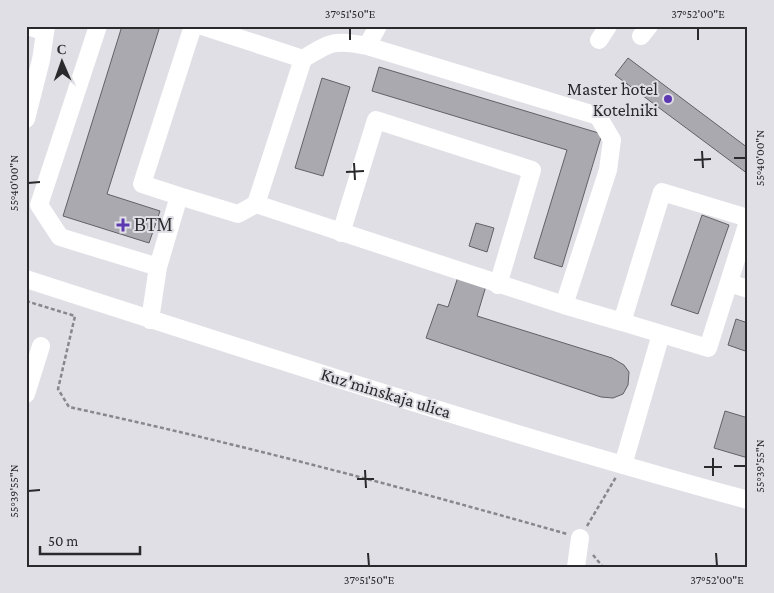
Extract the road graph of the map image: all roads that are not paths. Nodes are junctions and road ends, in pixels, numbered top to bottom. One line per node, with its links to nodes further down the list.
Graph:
1 (98, 26): 14 (street)
2 (193, 26): 9 (street)
3 (202, 26): 7 (street)
4 (378, 26): 6 (street)
5 (40, 28): 8 (street)
6 (367, 46): 7 (street); 19 (street)
7 (303, 59): 10 (street)
8 (26, 119)
9 (179, 196): 10 (street); 14 (street)
10 (256, 204): 13 (street)
11 (748, 218): 21 (street)
12 (748, 222): 16 (street)
13 (341, 233): 17 (street); 17 (street)
14 (158, 266): 20 (street)
15 (26, 279): 20 (street, Kuz'minskaja ulica)
16 (729, 283): 18 (street); 22 (street)
17 (498, 285): 19 (street)
18 (748, 289)
19 (564, 305): 21 (street)
20 (150, 320): 25 (street, Kuz'minskaja ulica)
21 (622, 322): 22 (street)
22 (661, 334): 25 (street)
23 (42, 346): 24 (street)
24 (26, 394)
25 (623, 465): 26 (street, Kuz'minskaja ulica)
26 (748, 500)
27 (580, 538): 28 (street)
28 (576, 567)

